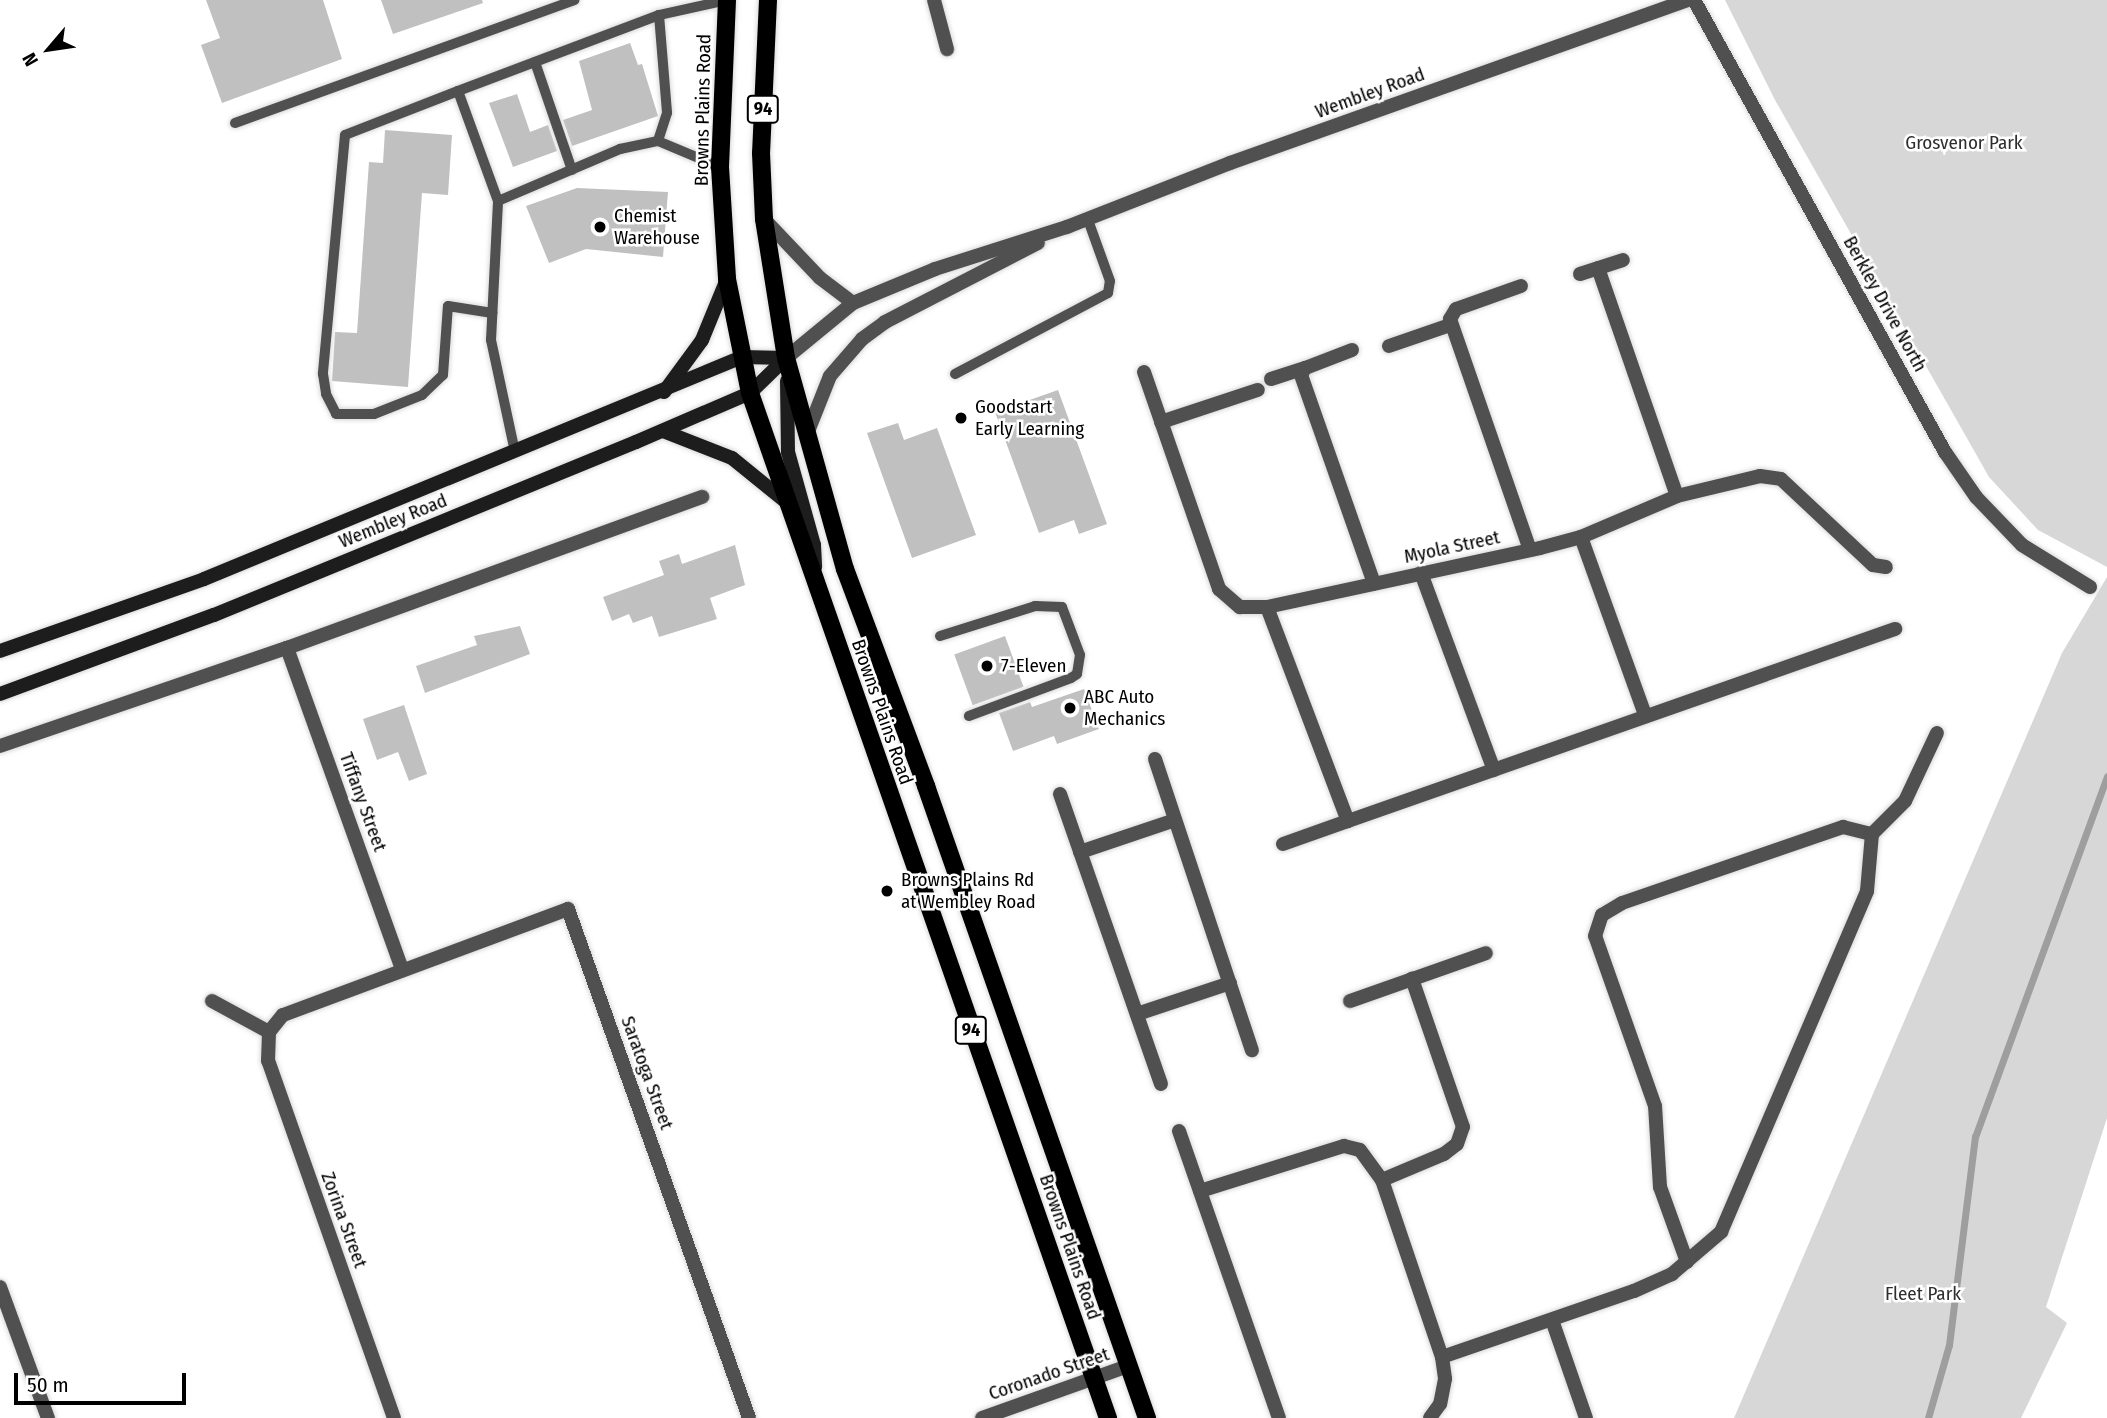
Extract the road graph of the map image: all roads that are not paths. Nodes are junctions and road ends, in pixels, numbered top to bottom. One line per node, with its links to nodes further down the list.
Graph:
1 (574, 0): 11 (lane)
2 (727, 0): 7 (lane); 13 (main road, Browns Plains Road / 94)
3 (768, 0): 16 (main road, Browns Plains Road / 94)
4 (934, 0): 8 (street)
5 (1688, 0): 17 (street, Wembley Road)
6 (1694, 0): 51 (street, Berkley Drive North)
7 (659, 15): 9 (lane); 12 (lane)
8 (947, 49)
9 (535, 62): 10 (lane); 14 (lane)
10 (458, 91): 15 (lane); 25 (lane)
11 (235, 123)
12 (657, 141): 13 (lane); 14 (lane)
13 (720, 167): 22 (main road, Browns Plains Road / 94)
14 (572, 170): 15 (lane)
15 (498, 201): 25 (lane)
16 (764, 219): 24 (street); 30 (main road, Browns Plains Road / 94)
17 (1087, 220): 18 (street, Wembley Road); 33 (lane)
18 (1067, 227): 24 (street, Wembley Road); 40 (street, Wembley Road)
19 (1623, 260): 20 (street)
20 (1598, 268): 21 (street); 42 (street)
21 (1580, 274)
22 (727, 279): 29 (main road, Browns Plains Road / 94); 36 (main road)
23 (1521, 286): 26 (street)
24 (853, 303): 30 (street, Wembley Road)
25 (492, 313): 41 (lane)
26 (1450, 325): 27 (street); 46 (street)
27 (1389, 346)
28 (1352, 350): 31 (street)
29 (742, 357): 30 (main road, Wembley Road); 36 (main road, Wembley Road); 37 (main road, Browns Plains Road / 94)
30 (786, 358): 37 (main road, Wembley Road); 40 (main road, Browns Plains Road / 94); 49 (main road)
31 (1305, 368): 34 (street); 50 (street)
32 (1144, 372): 38 (street, Myola Street)
33 (955, 374)
34 (1271, 379)
35 (1258, 390): 38 (street)
36 (663, 393): 41 (main road, Wembley Road)
37 (751, 393): 39 (main road, Wembley Road); 44 (main road, Browns Plains Road / 94)
38 (1161, 422): 52 (street, Myola Street)
39 (663, 431): 44 (main road); 57 (main road, Wembley Road)
40 (807, 434): 87 (main road, Browns Plains Road / 94)
41 (515, 452): 56 (main road, Wembley Road)
42 (1677, 496): 45 (street, Myola Street); 47 (street, Myola Street)
43 (702, 497): 55 (street)
44 (785, 501): 49 (main road, Browns Plains Road / 94)
45 (1581, 537): 46 (street, Myola Street); 58 (street)
46 (1530, 550): 48 (street, Myola Street)
47 (1886, 567)
48 (1422, 573): 50 (street, Myola Street); 63 (street)
49 (815, 582): 88 (main road, Browns Plains Road / 94)
50 (1374, 584): 52 (street, Myola Street)
51 (2090, 587)
52 (1267, 607): 66 (street)
53 (1895, 629): 58 (street)
54 (940, 636): 59 (lane)
55 (287, 648): 61 (street); 71 (street, Tiffany Street)
56 (0, 651)
57 (0, 694)
58 (1645, 715): 63 (street)
59 (969, 716)
60 (1937, 733): 67 (street)
61 (0, 746)
62 (1155, 760): 65 (street)
63 (1494, 770): 66 (street)
64 (1060, 794): 69 (street)
65 (1175, 820): 69 (street); 73 (street)
66 (1348, 821): 68 (street)
67 (1872, 834): 83 (street); 83 (street)
68 (1283, 844)
69 (1080, 852): 76 (street)
70 (1486, 953): 72 (street)
71 (402, 970): 77 (street); 91 (street, Saratoga Street)
72 (1412, 979): 75 (street); 81 (street)
73 (1230, 983): 76 (street); 78 (street)
74 (212, 1001): 77 (street)
75 (1350, 1001)
76 (1137, 1014): 79 (street)
77 (269, 1032): 90 (street, Zorina Street)
78 (1252, 1050)
79 (1161, 1084)
80 (1179, 1131): 82 (street)
81 (1382, 1180): 82 (street); 86 (street)
82 (1200, 1191): 95 (street)
83 (1687, 1262): 85 (street)
84 (0, 1287): 89 (street)
85 (1552, 1320): 86 (street); 97 (street)
86 (1442, 1357): 96 (street)
87 (1128, 1366): 88 (street, Coronado Street); 94 (main road, Browns Plains Road / 94)
88 (1094, 1379): 92 (street, Coronado Street); 93 (main road, Browns Plains Road / 94)
89 (48, 1418)
90 (394, 1418)
91 (749, 1418)
92 (982, 1418)
93 (1108, 1418)
94 (1147, 1418)
95 (1279, 1418)
96 (1430, 1418)
97 (1586, 1418)

